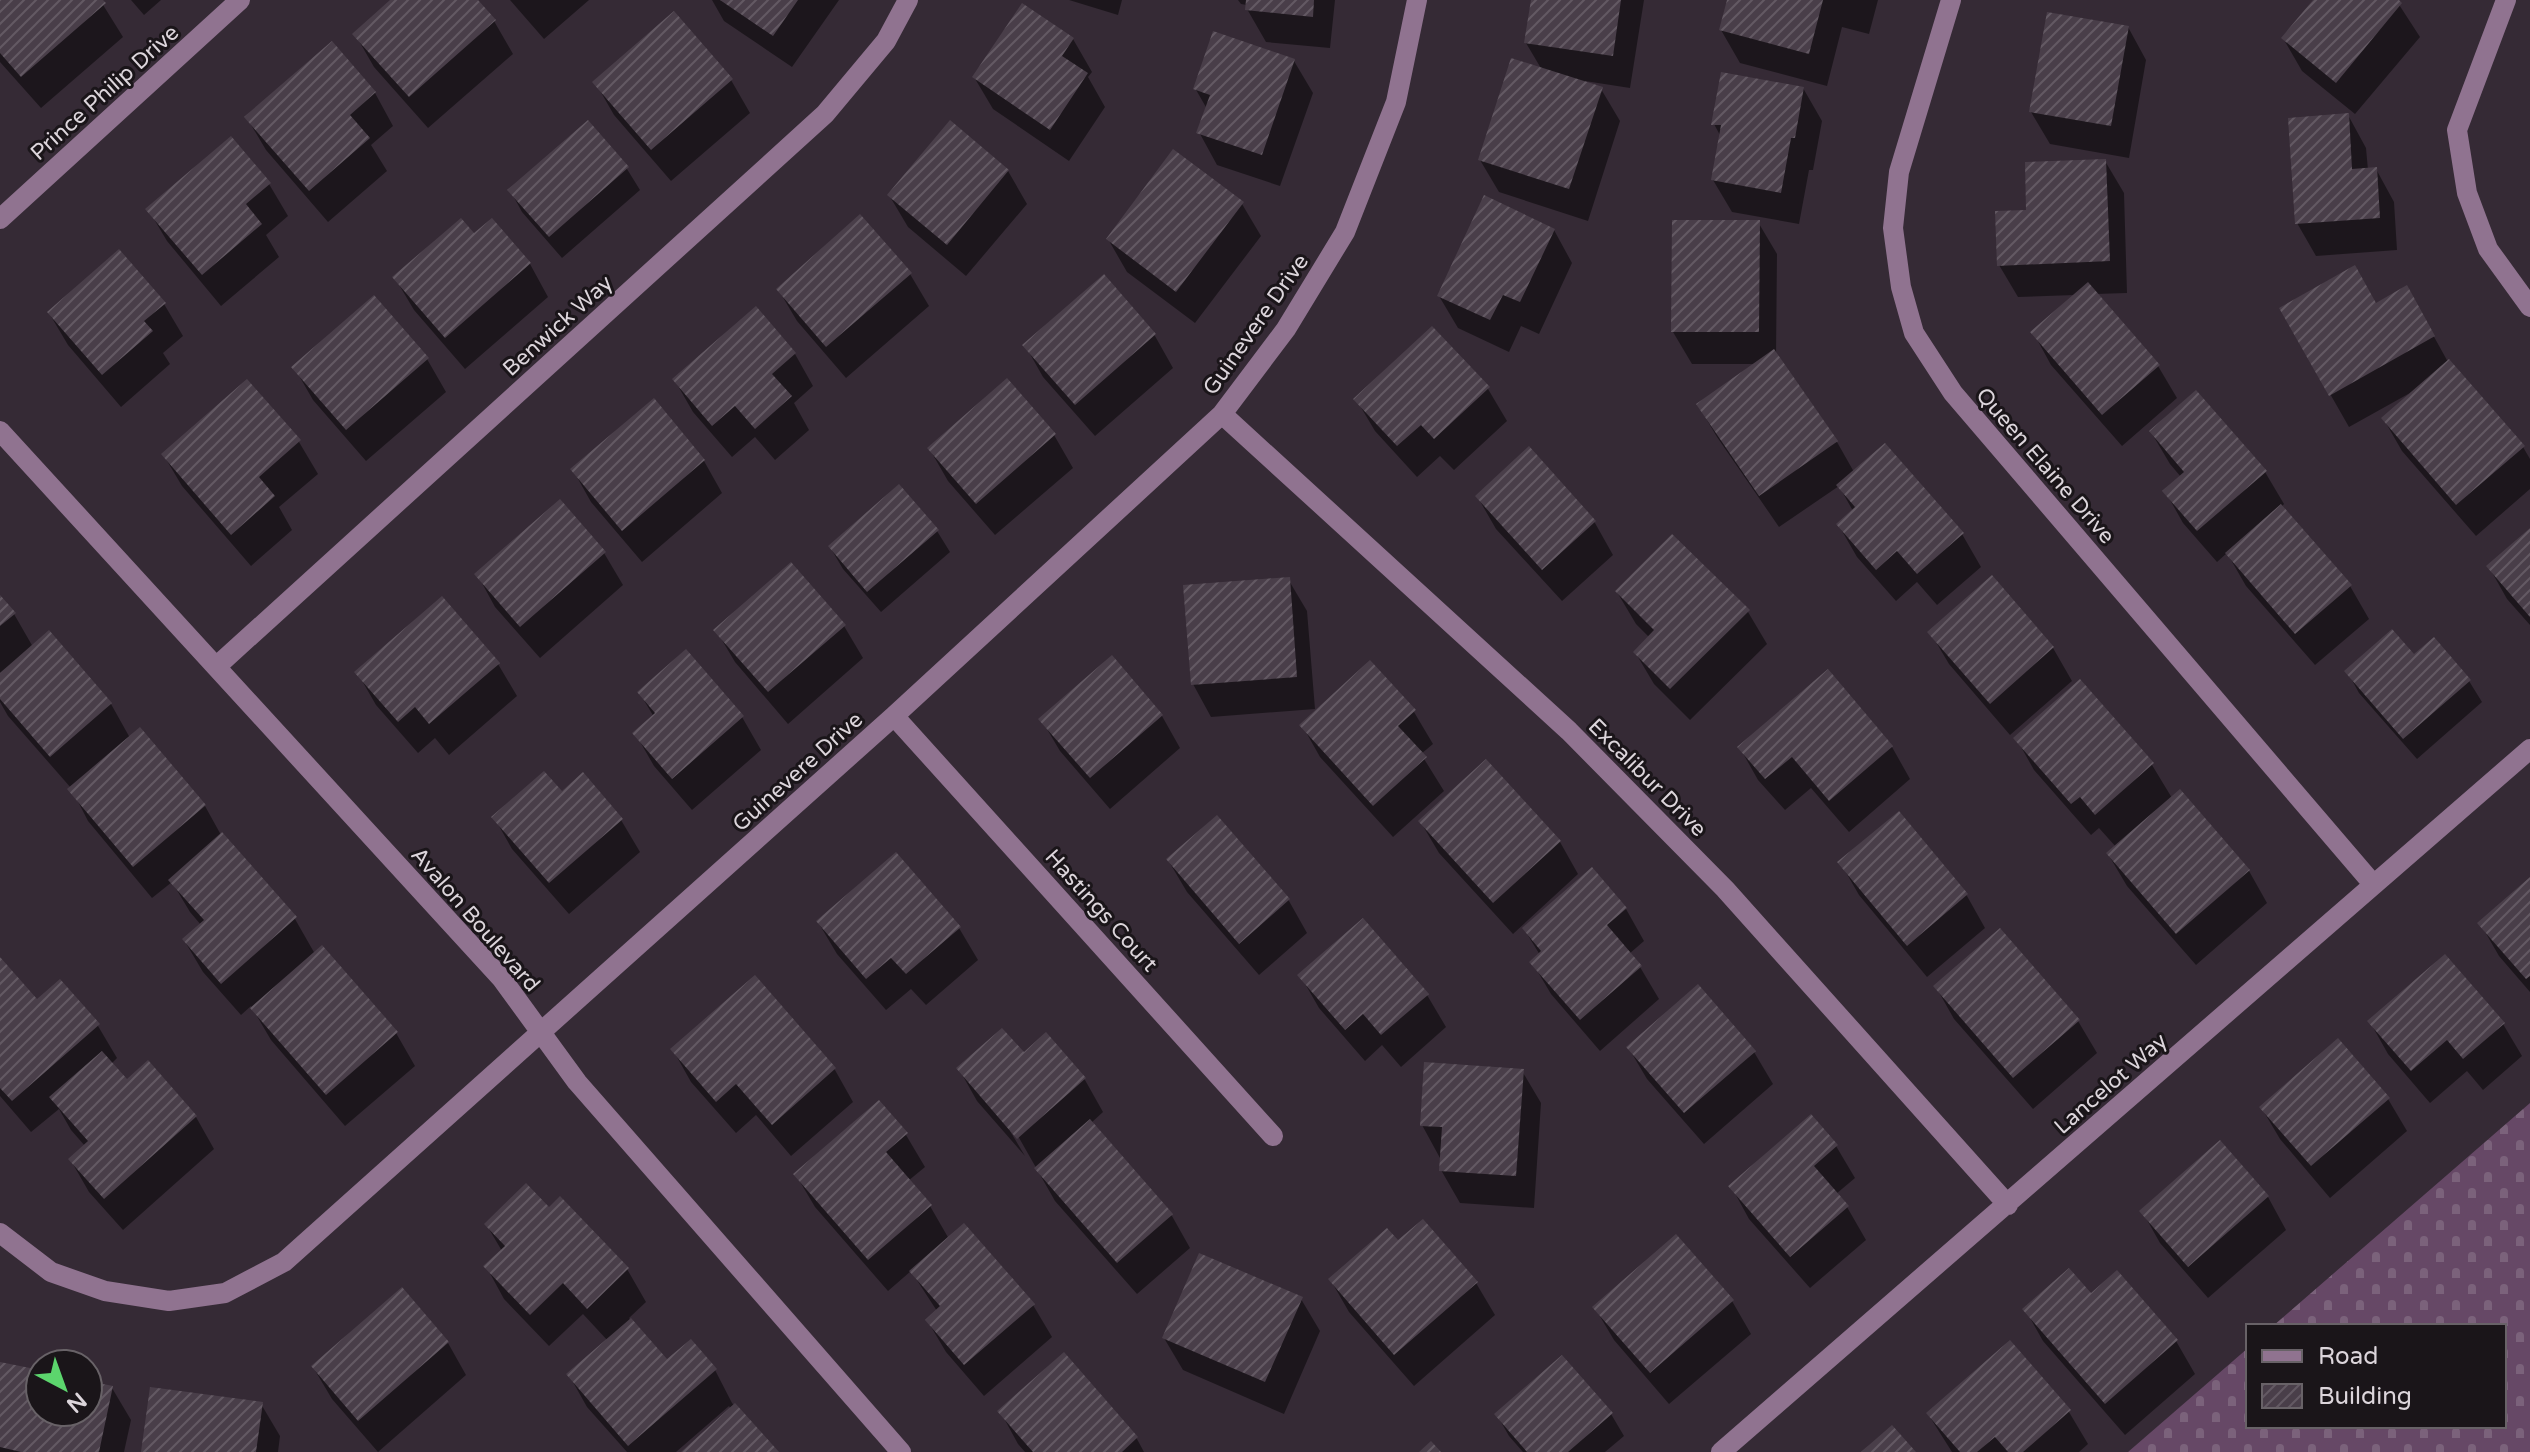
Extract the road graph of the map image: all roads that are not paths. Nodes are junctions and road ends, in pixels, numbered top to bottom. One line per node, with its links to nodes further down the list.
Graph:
1 (240, 0): 6 (street, Prince Philip Drive)
2 (908, 0): 10 (street, Benwick Way)
3 (1417, 0): 8 (street, Guinevere Drive)
4 (1951, 0): 13 (street, Queen Elaine Drive)
5 (2506, 0): 7 (street)
6 (0, 219)
7 (2530, 307)
8 (1222, 414): 11 (street, Guinevere Drive); 16 (street, Excalibur Drive)
9 (0, 431): 10 (street, Avalon Boulevard)
10 (217, 666): 14 (street, Avalon Boulevard)
11 (894, 716): 14 (street, Guinevere Drive); 15 (street, Hastings Court)
12 (2530, 749): 13 (street, Lancelot Way)
13 (2373, 884): 16 (street, Lancelot Way)
14 (541, 1034): 17 (street, Guinevere Drive); 18 (street, Avalon Boulevard)
15 (1273, 1136)
16 (2008, 1205): 19 (street, Lancelot Way)
17 (0, 1233)
18 (901, 1452)
19 (1721, 1452)

